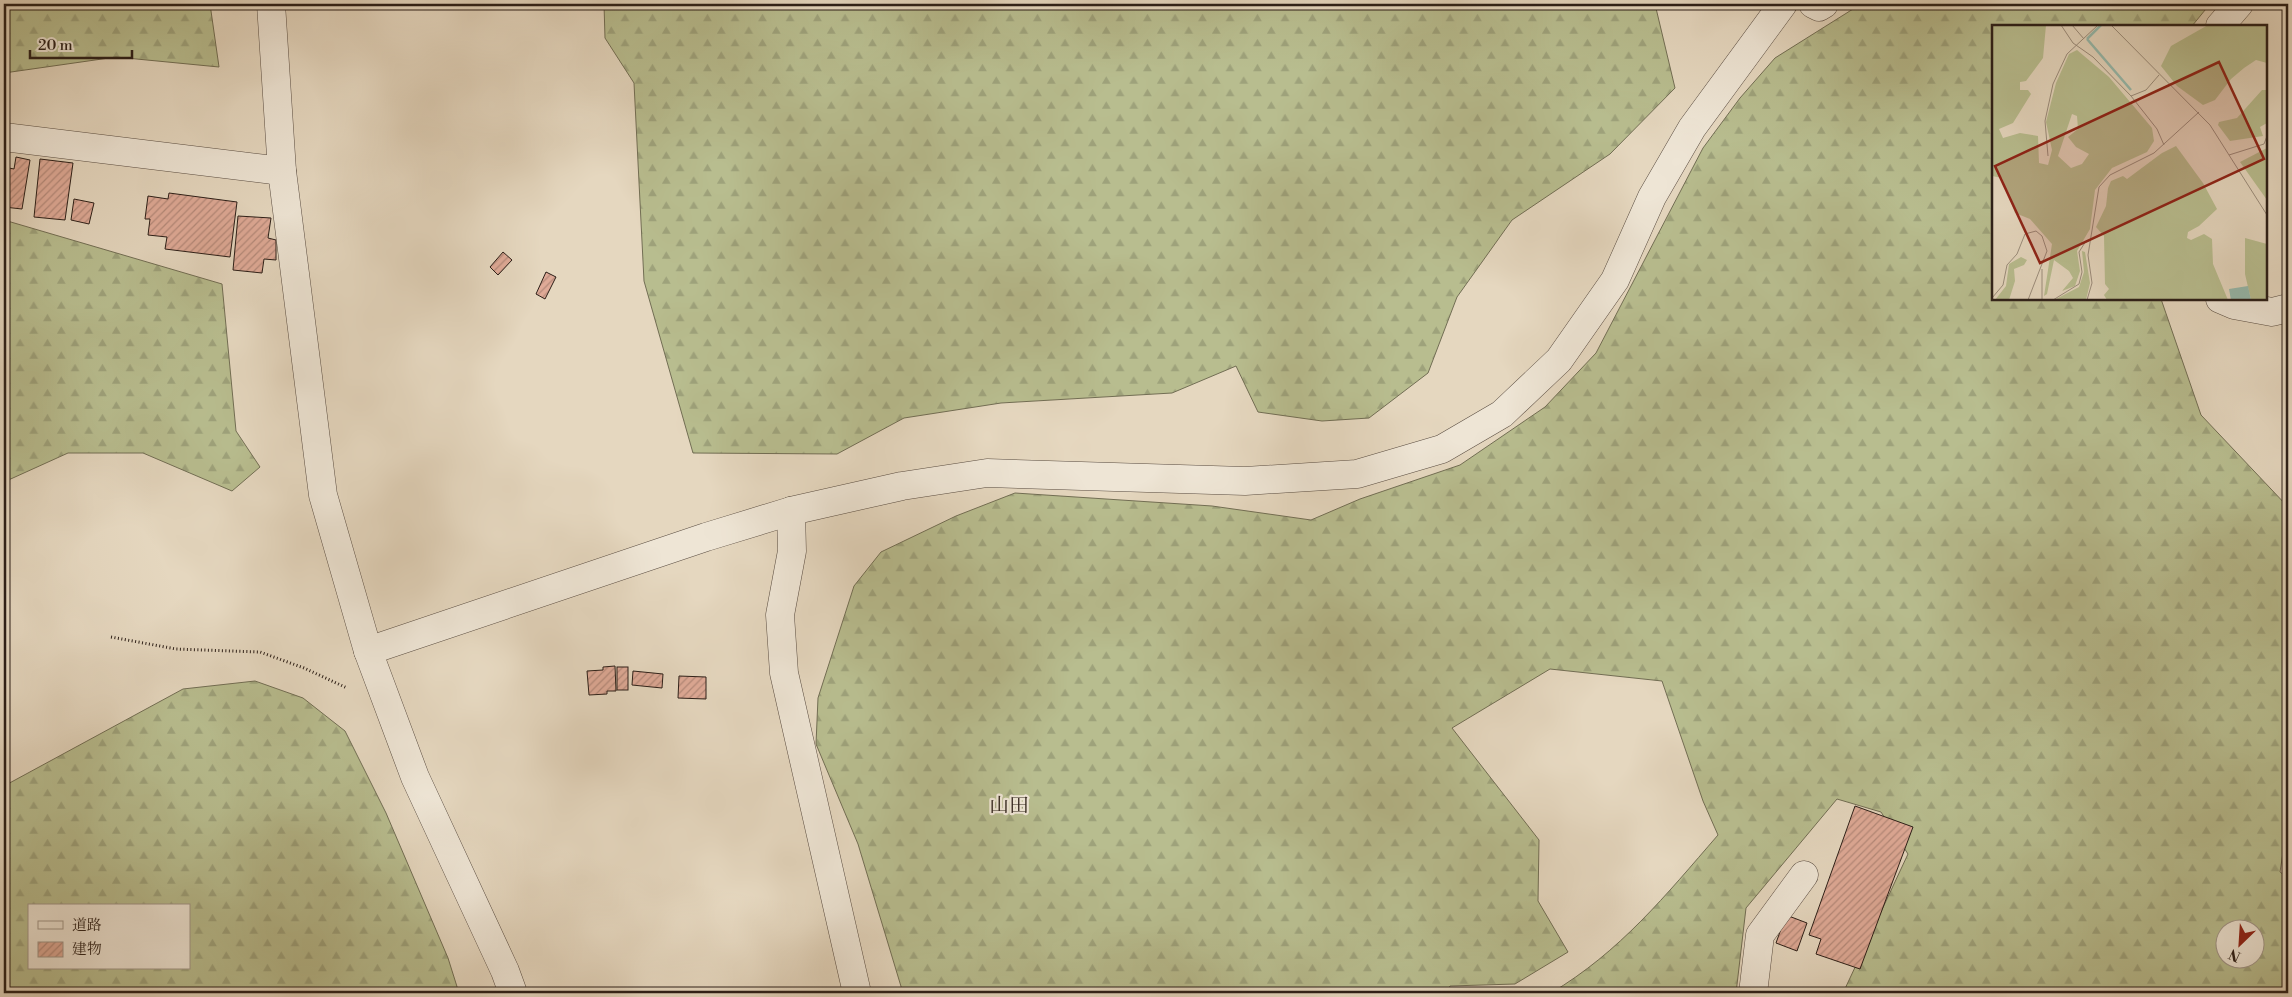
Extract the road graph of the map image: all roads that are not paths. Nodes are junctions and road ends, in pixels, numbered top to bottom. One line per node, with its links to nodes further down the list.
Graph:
1 (271, 4): 8 (street)
2 (1784, 4): 11 (street)
3 (1813, 4): 4 (street)
4 (1824, 4)
5 (2239, 4): 6 (street)
6 (2221, 25)
7 (4, 137): 8 (street)
8 (282, 171): 12 (street)
9 (2222, 300): 10 (street)
10 (2288, 308)
11 (791, 511): 12 (street); 15 (street)
12 (379, 648): 14 (street)
13 (1804, 875): 16 (street)
14 (513, 993)
15 (857, 993)
16 (1753, 993)

